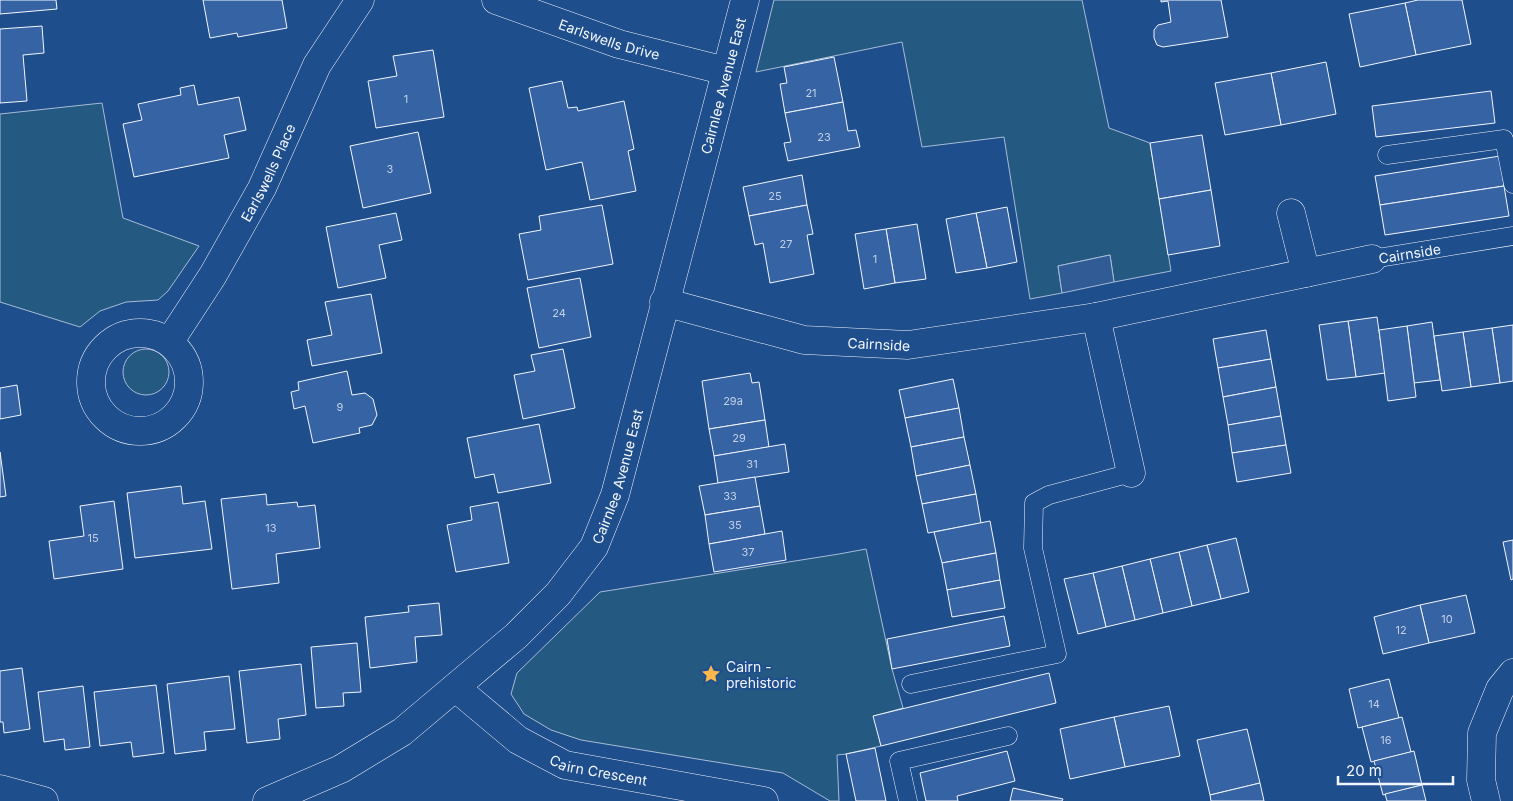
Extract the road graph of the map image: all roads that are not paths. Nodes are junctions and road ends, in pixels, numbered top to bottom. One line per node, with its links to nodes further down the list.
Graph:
1 (360, 0): 13 (street, Earlswells Place)
2 (496, 0): 4 (street, Earlswells Drive)
3 (745, 0): 4 (street, Cairnlee Avenue East)
4 (726, 71): 11 (street, Cairnlee Avenue East)
5 (1387, 155): 6 (lane)
6 (1513, 184)
7 (1291, 213): 10 (street)
8 (1513, 236): 9 (lane, Cairnside)
9 (1372, 259): 10 (street, Cairnside)
10 (1306, 273): 12 (street, Cairnside)
11 (664, 302): 12 (street, Cairnside); 17 (street, Cairnlee Avenue East)
12 (1096, 317): 14 (street)
13 (170, 342)
14 (1131, 473): 16 (lane)
15 (1513, 673): 24 (street)
16 (912, 684)
17 (456, 688): 21 (street, Cairnlee Avenue East); 22 (street, Cairn Crescent)
18 (1008, 736): 23 (lane)
19 (0, 789): 20 (street)
20 (44, 801)
21 (267, 801)
22 (764, 801)
23 (908, 801)
24 (1486, 801)

